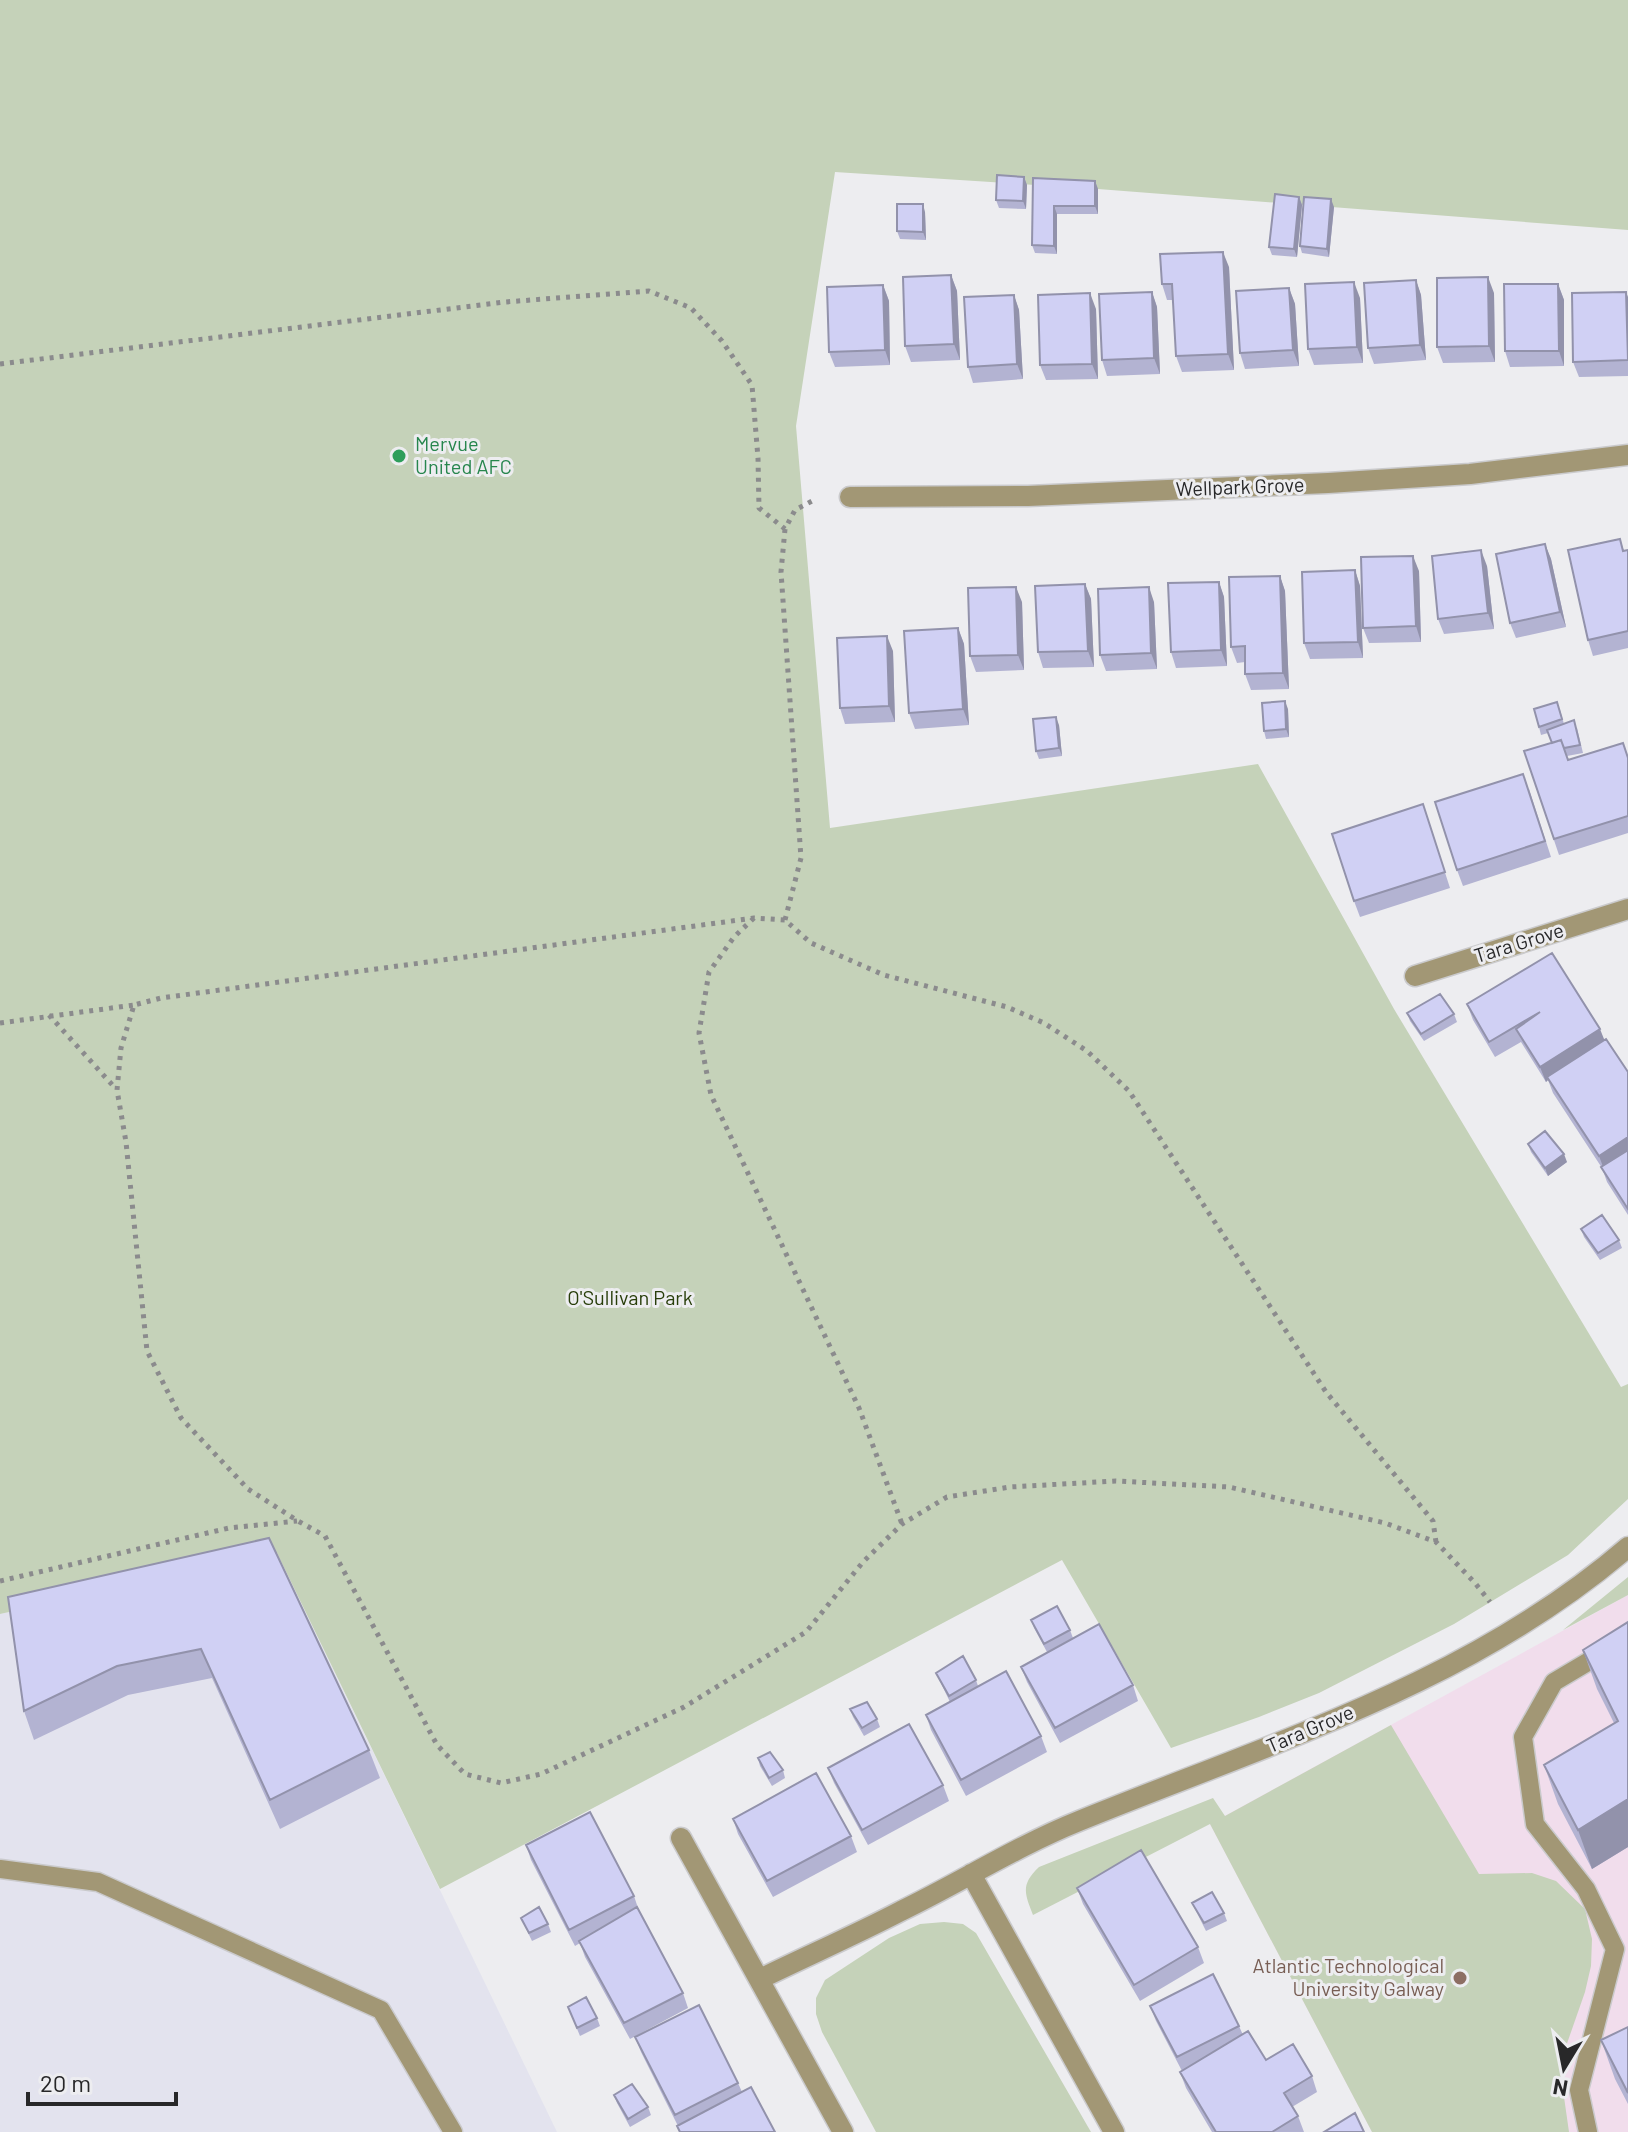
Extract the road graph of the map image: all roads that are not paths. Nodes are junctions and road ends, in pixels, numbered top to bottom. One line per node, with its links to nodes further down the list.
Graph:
1 (1628, 455): 2 (street, Wellpark Grove)
2 (850, 497)
3 (1626, 914): 4 (street, Tara Grove)
4 (1415, 976)
5 (1628, 1547): 9 (street, Tara Grove)
6 (1628, 1638): 14 (lane)
7 (681, 1838): 10 (street)
8 (0, 1869): 11 (lane)
9 (971, 1874): 10 (street, Tara Grove); 13 (street)
10 (760, 1979): 12 (street)
11 (453, 2132)
12 (843, 2132)
13 (1114, 2132)
14 (1588, 2132)

